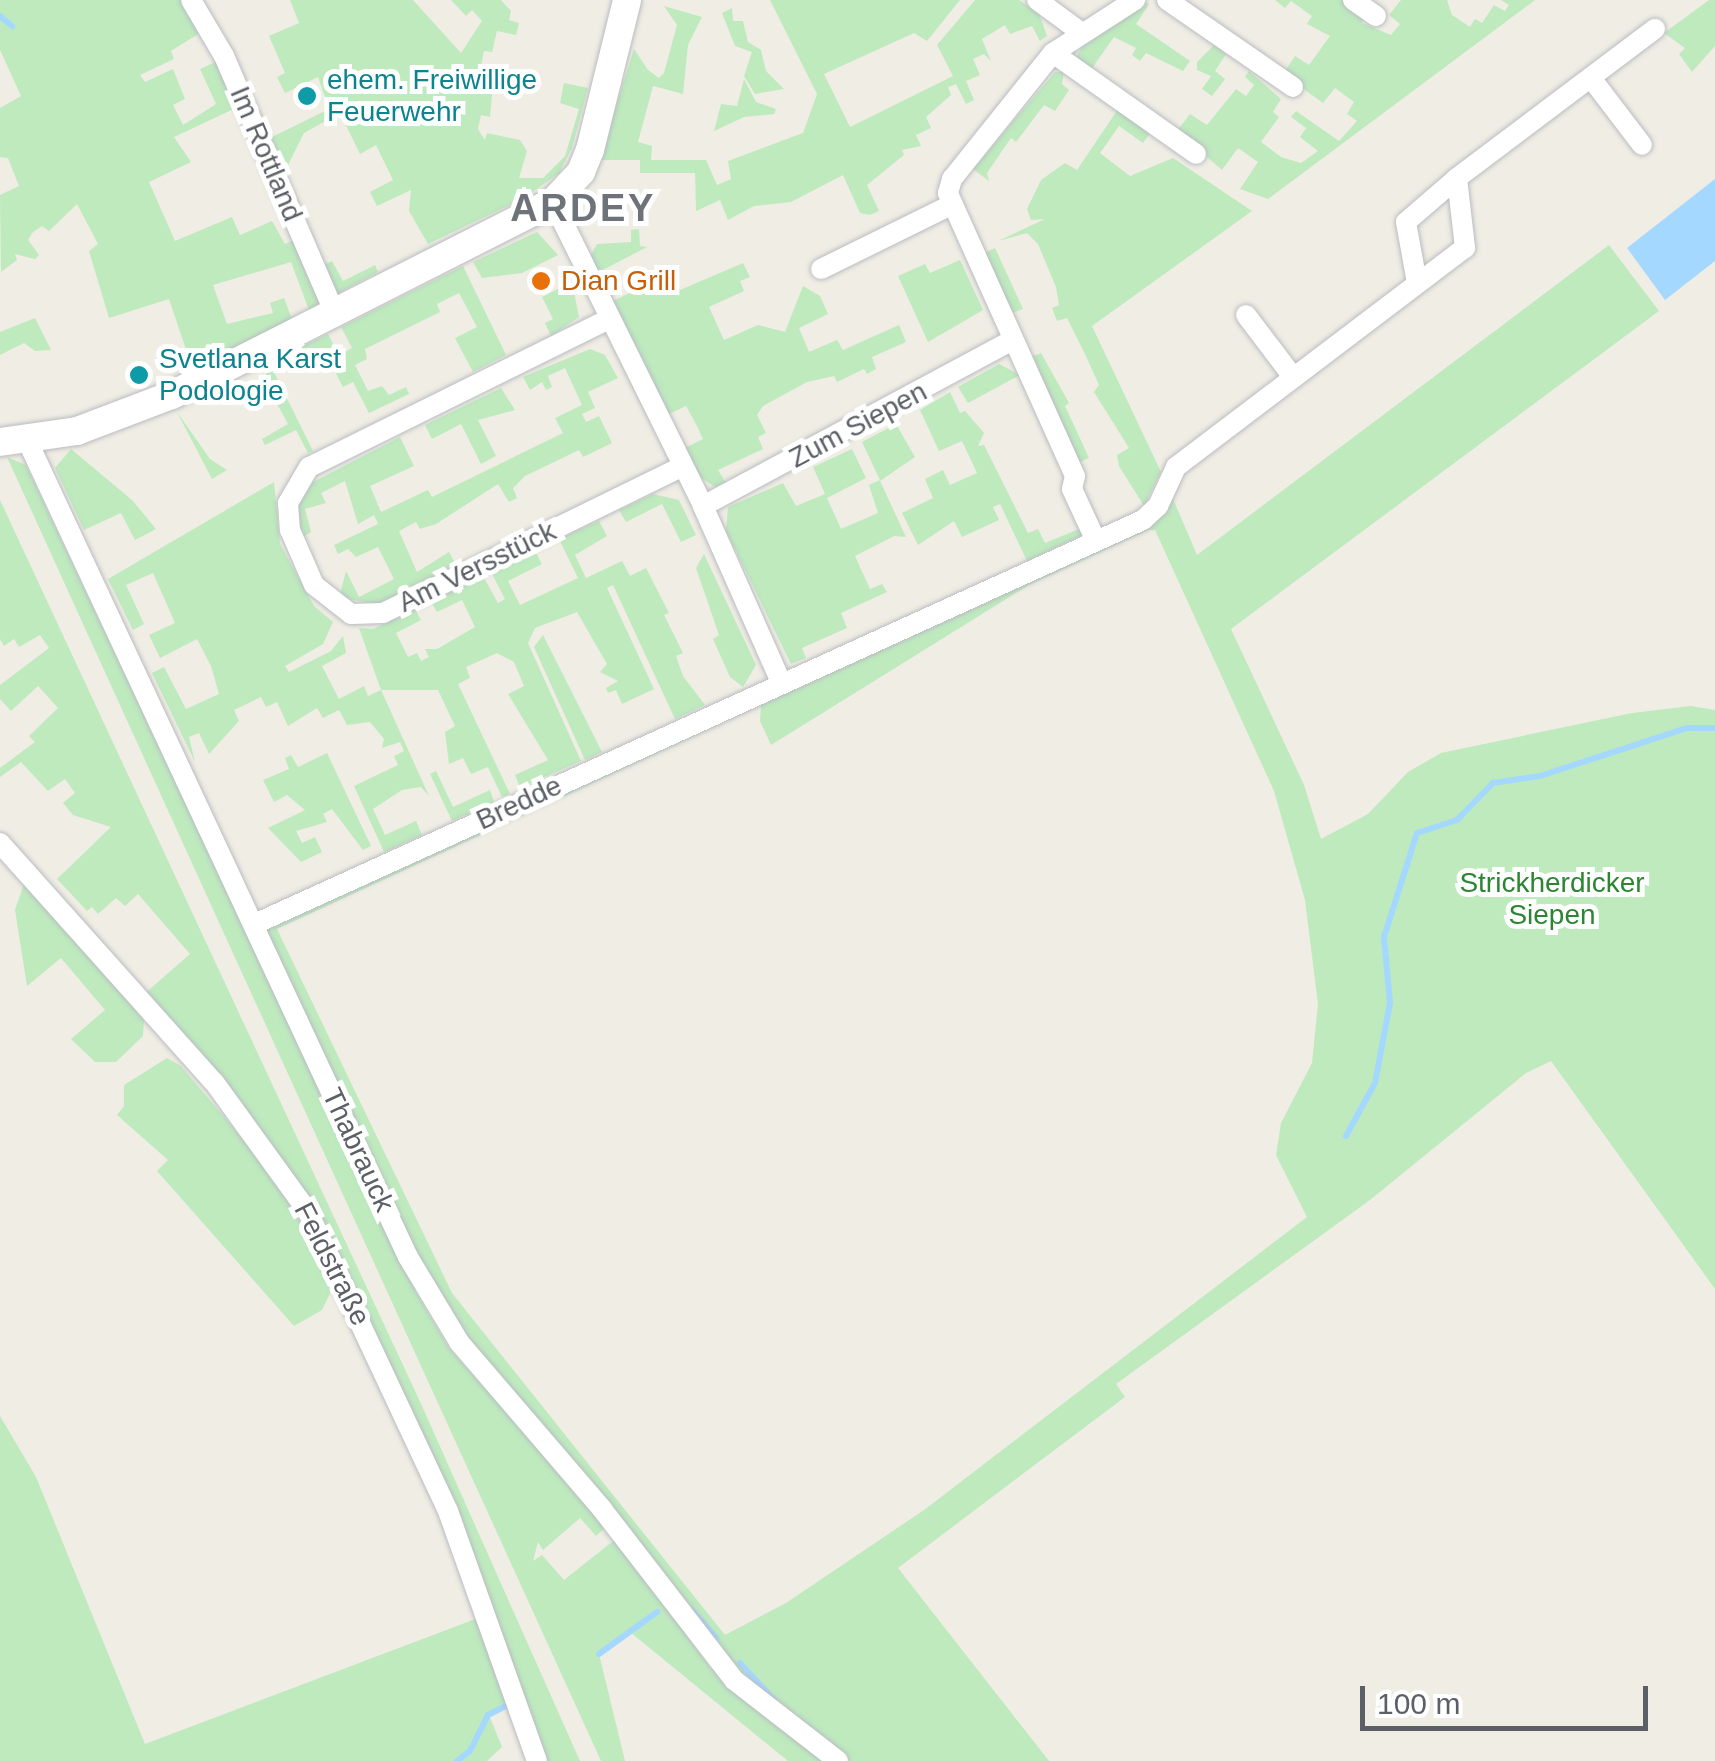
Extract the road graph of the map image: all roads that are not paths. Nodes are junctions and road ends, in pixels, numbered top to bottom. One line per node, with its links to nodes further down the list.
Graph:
1 (192, 0): 20 (street, Im Rottland)
2 (627, 0): 16 (main road)
3 (1037, 0): 9 (street)
4 (1134, 0): 9 (street)
5 (1167, 0): 12 (street)
6 (1353, 0): 7 (street)
7 (1376, 16)
8 (1656, 29): 11 (street)
9 (1079, 32): 10 (street)
10 (1053, 52): 14 (street); 17 (street)
11 (1591, 78): 13 (street); 15 (street)
12 (1293, 87)
13 (1642, 145)
14 (1196, 154)
15 (1458, 178): 19 (street); 19 (street)
16 (553, 202): 20 (main road); 22 (street)
17 (951, 204): 18 (street); 23 (street)
18 (821, 269)
19 (1418, 283): 24 (street)
20 (334, 312): 25 (main road)
21 (1246, 315): 24 (street)
22 (606, 320): 26 (street); 26 (street, Am Versstück)
23 (1011, 341): 27 (street, Zum Siepen); 28 (street)
24 (1293, 377): 28 (street, Bredde)
25 (13, 441): 31 (street, Thabrauck)
26 (681, 467): 27 (street)
27 (703, 506): 29 (street)
28 (1096, 541): 29 (street, Bredde)
29 (780, 682): 31 (street, Bredde)
30 (0, 843): 32 (street, Feldstraße)
31 (257, 923): 33 (street, Thabrauck)
32 (537, 1761)
33 (838, 1761)

